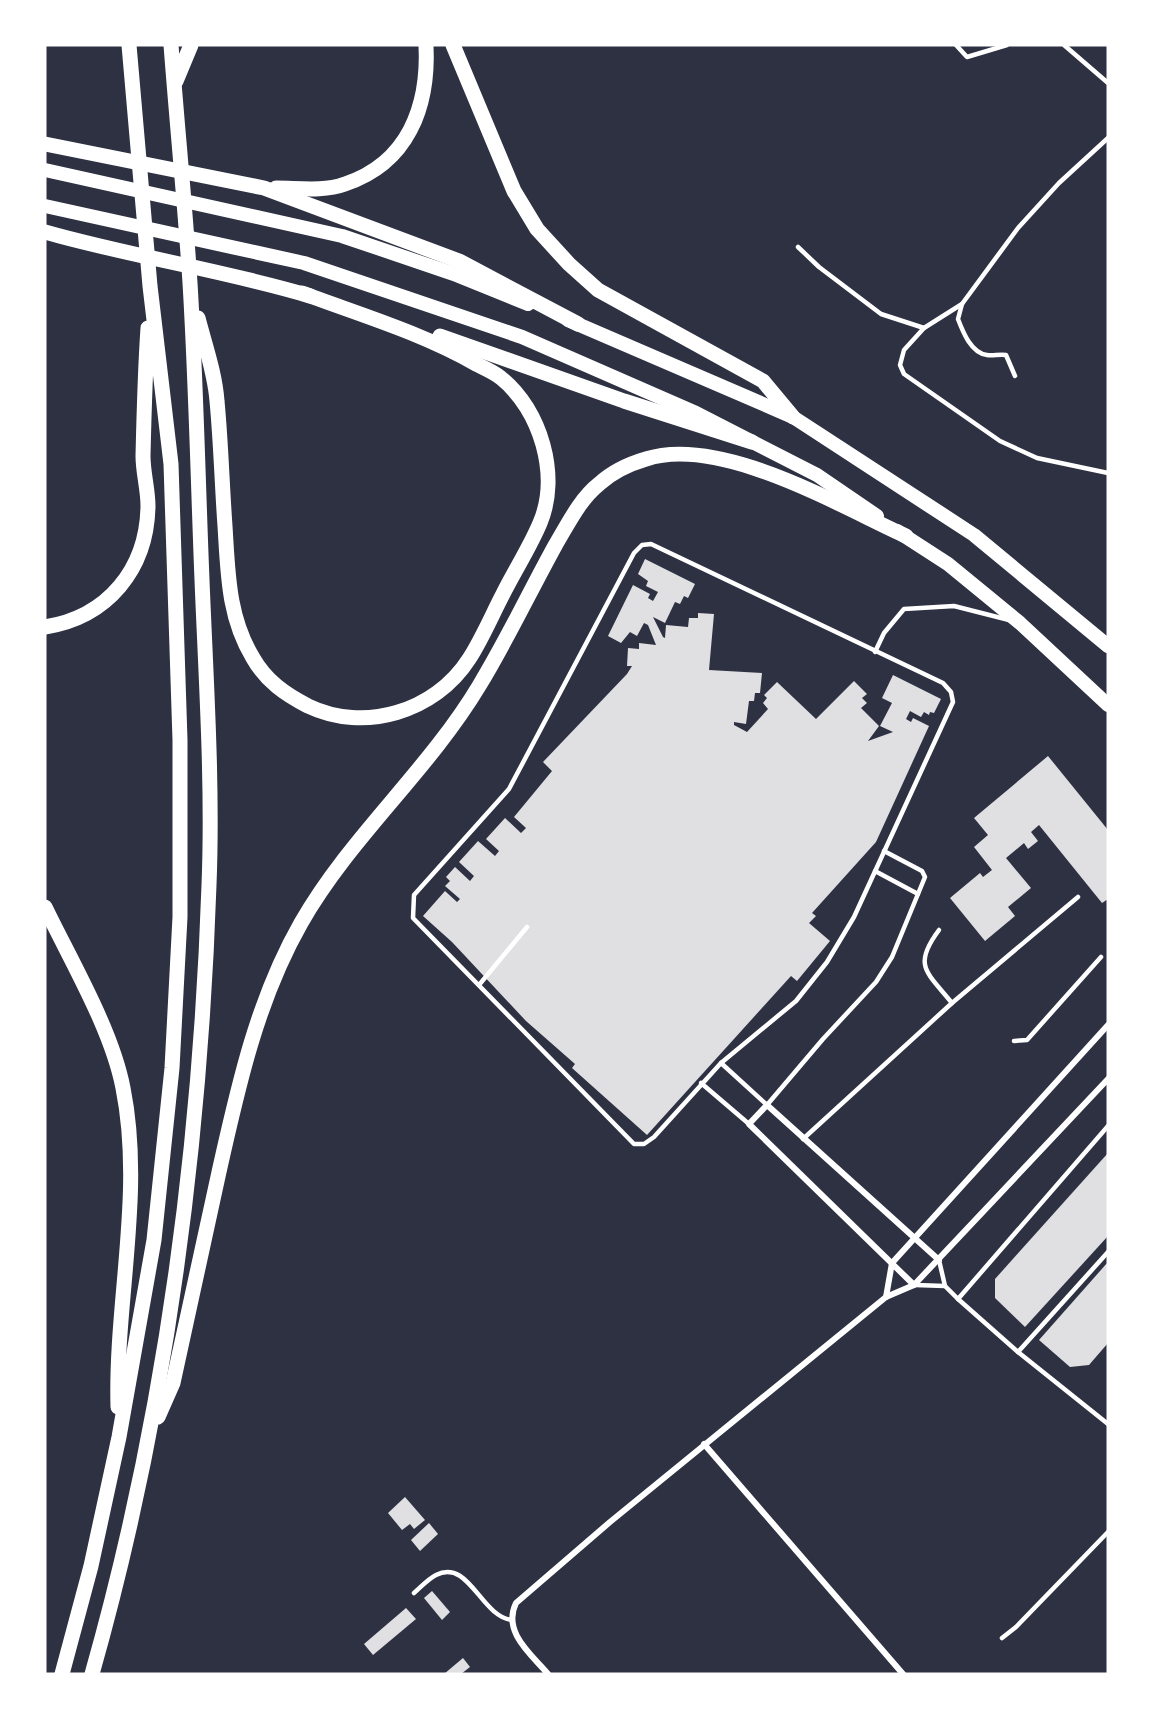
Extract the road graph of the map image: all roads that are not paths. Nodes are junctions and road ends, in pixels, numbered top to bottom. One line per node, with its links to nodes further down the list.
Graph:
1 (129, 45): 21 (highway)
2 (171, 45): 10 (highway)
3 (190, 45): 10 (highway)
4 (426, 45): 14 (highway)
5 (453, 45): 27 (highway)
6 (956, 45): 7 (lane)
7 (1007, 45)
8 (1064, 45): 9 (lane)
9 (1108, 83)
10 (174, 85): 20 (highway)
11 (1108, 138): 23 (lane)
12 (45, 144): 14 (highway)
13 (45, 170): 24 (main road)
14 (264, 188): 24 (highway)
15 (45, 206): 28 (main road)
16 (45, 232): 18 (highway)
17 (45, 243): 18 (highway)
18 (93, 246): 22 (highway)
19 (798, 247): 25 (lane)
20 (190, 283): 22 (highway); 66 (highway)
21 (150, 286): 32 (highway); 65 (highway)
22 (302, 293): 28 (highway)
23 (962, 304): 25 (lane); 26 (lane)
24 (578, 324): 27 (main road)
25 (924, 328): 29 (lane)
26 (1015, 376)
27 (793, 417): 33 (main road)
28 (752, 442): 30 (main road)
29 (1108, 473)
30 (906, 536): 31 (main road); 66 (highway)
31 (1020, 623): 34 (lane); 35 (main road)
32 (45, 627)
33 (1108, 646)
34 (874, 652): 36 (lane); 44 (lane)
35 (1108, 705)
36 (884, 851): 37 (lane); 38 (lane)
37 (875, 871): 38 (lane); 48 (lane)
38 (918, 894): 51 (lane)
39 (1078, 897): 45 (lane)
40 (45, 908): 65 (highway)
41 (527, 927): 44 (lane)
42 (939, 930): 45 (lane)
43 (1101, 957): 47 (lane)
44 (479, 985): 50 (lane)
45 (952, 1003): 54 (lane)
46 (1108, 1025): 55 (street)
47 (1014, 1041)
48 (721, 1063): 50 (lane); 51 (lane)
49 (1108, 1079): 57 (street)
50 (701, 1083): 52 (lane)
51 (767, 1105): 52 (street); 54 (street)
52 (749, 1124): 58 (street)
53 (1108, 1126): 62 (lane)
54 (803, 1138): 55 (street)
55 (914, 1239): 57 (street); 58 (street)
56 (1108, 1252): 63 (lane)
57 (939, 1260): 59 (street); 60 (lane)
58 (892, 1263): 59 (street); 61 (street)
59 (914, 1285): 60 (lane); 61 (street)
60 (945, 1286): 62 (lane)
61 (886, 1297): 67 (street)
62 (958, 1299): 63 (lane)
63 (1018, 1352): 64 (lane)
64 (1108, 1424)
65 (119, 1437): 72 (highway)
66 (146, 1444): 73 (highway)
67 (704, 1444): 70 (street); 75 (street)
68 (1108, 1532): 71 (lane)
69 (414, 1593): 70 (lane)
70 (512, 1620): 74 (street)
71 (1002, 1638)
72 (62, 1674)
73 (92, 1674)
74 (548, 1674)
75 (903, 1674)

